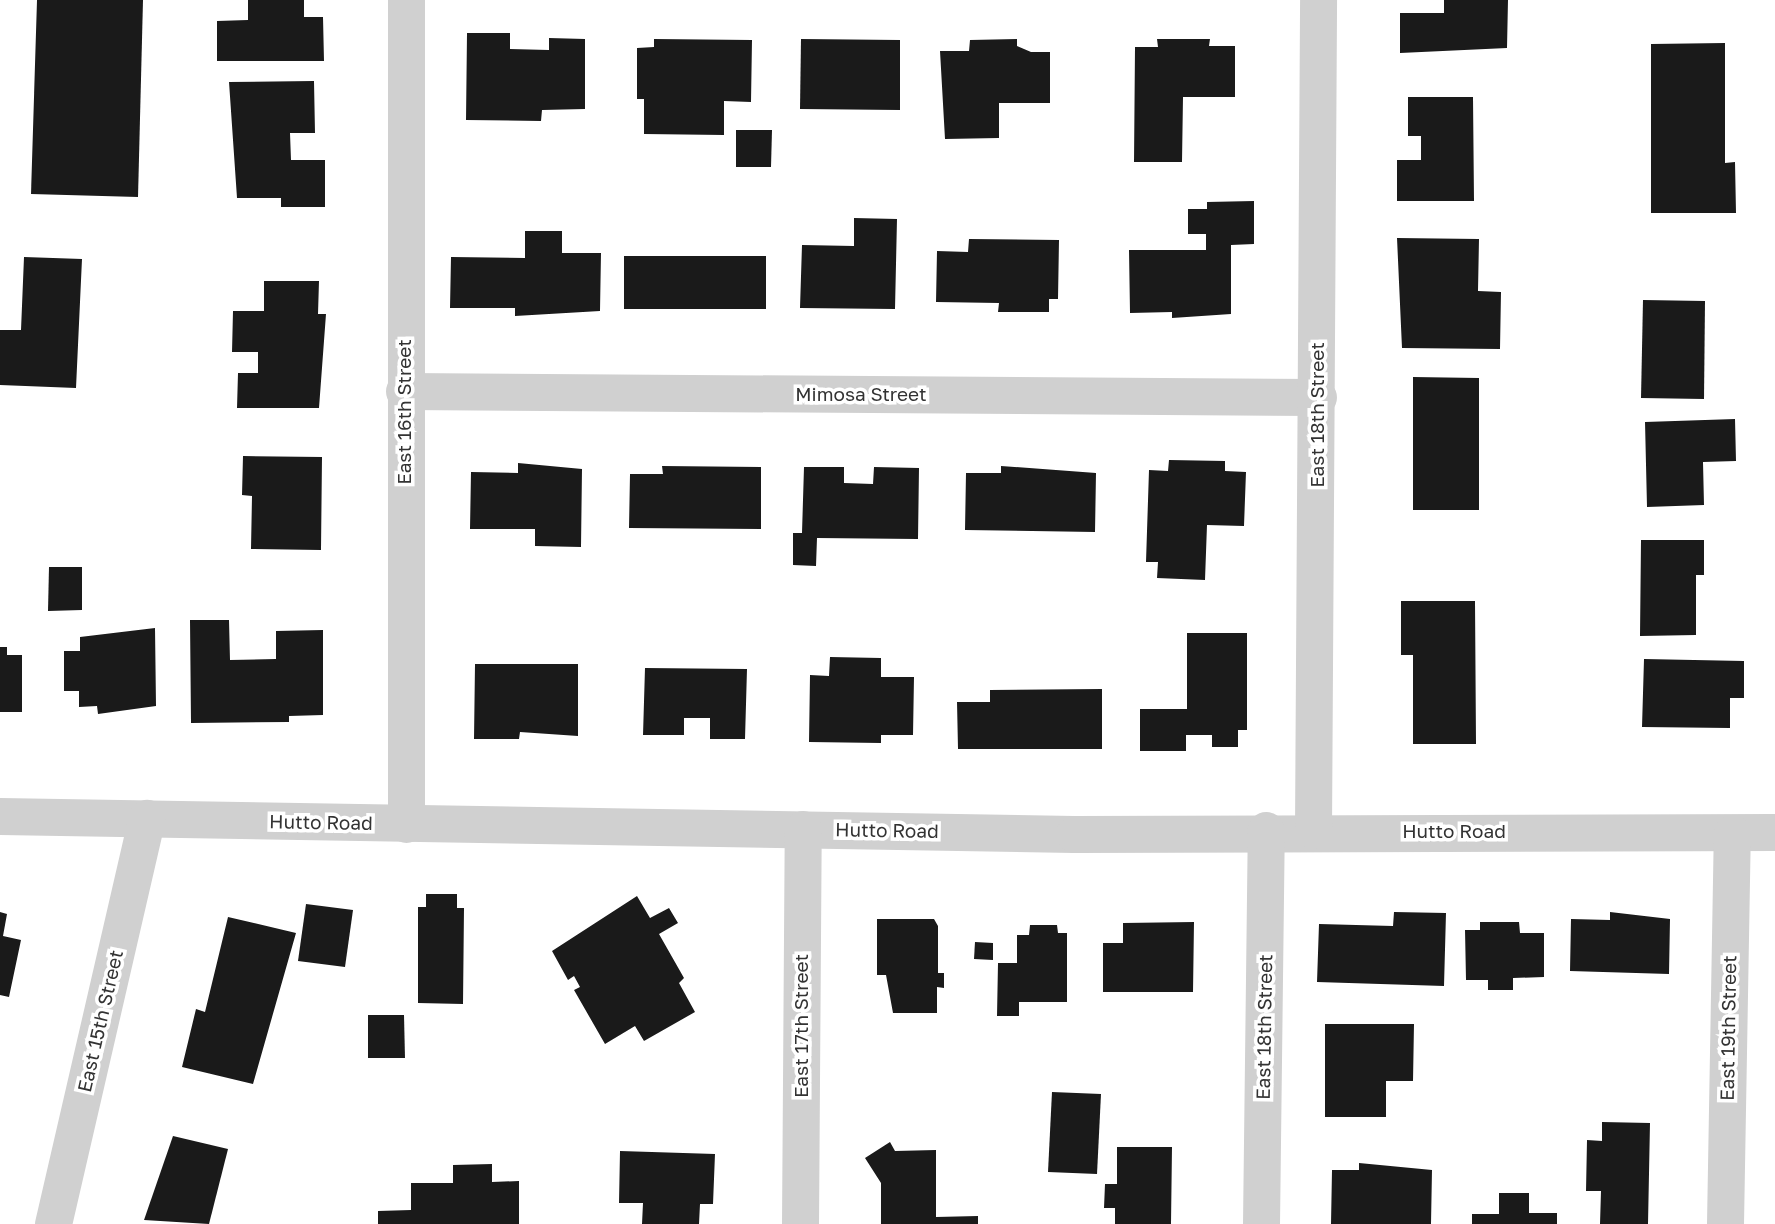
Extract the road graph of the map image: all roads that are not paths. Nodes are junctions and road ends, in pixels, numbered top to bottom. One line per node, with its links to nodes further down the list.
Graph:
1 (406, 0): 3 (street, East 16th Street)
2 (1318, 0): 4 (street, East 18th Street)
3 (404, 391): 4 (street, Mimosa Street); 7 (street, East 16th Street)
4 (1318, 397): 10 (street, East 18th Street)
5 (0, 816): 6 (street, Hutto Road)
6 (147, 818): 7 (street, Hutto Road); 13 (street, East 15th Street)
7 (406, 824): 8 (street, Hutto Road)
8 (803, 829): 9 (street, Hutto Road); 14 (street, East 17th Street)
9 (1266, 830): 10 (street, Hutto Road); 15 (street, East 18th Street)
10 (1313, 830): 12 (street, Hutto Road)
11 (1775, 832): 12 (street, Hutto Road)
12 (1732, 833): 16 (street, East 19th Street)
13 (53, 1224)
14 (800, 1224)
15 (1261, 1224)
16 (1725, 1224)

